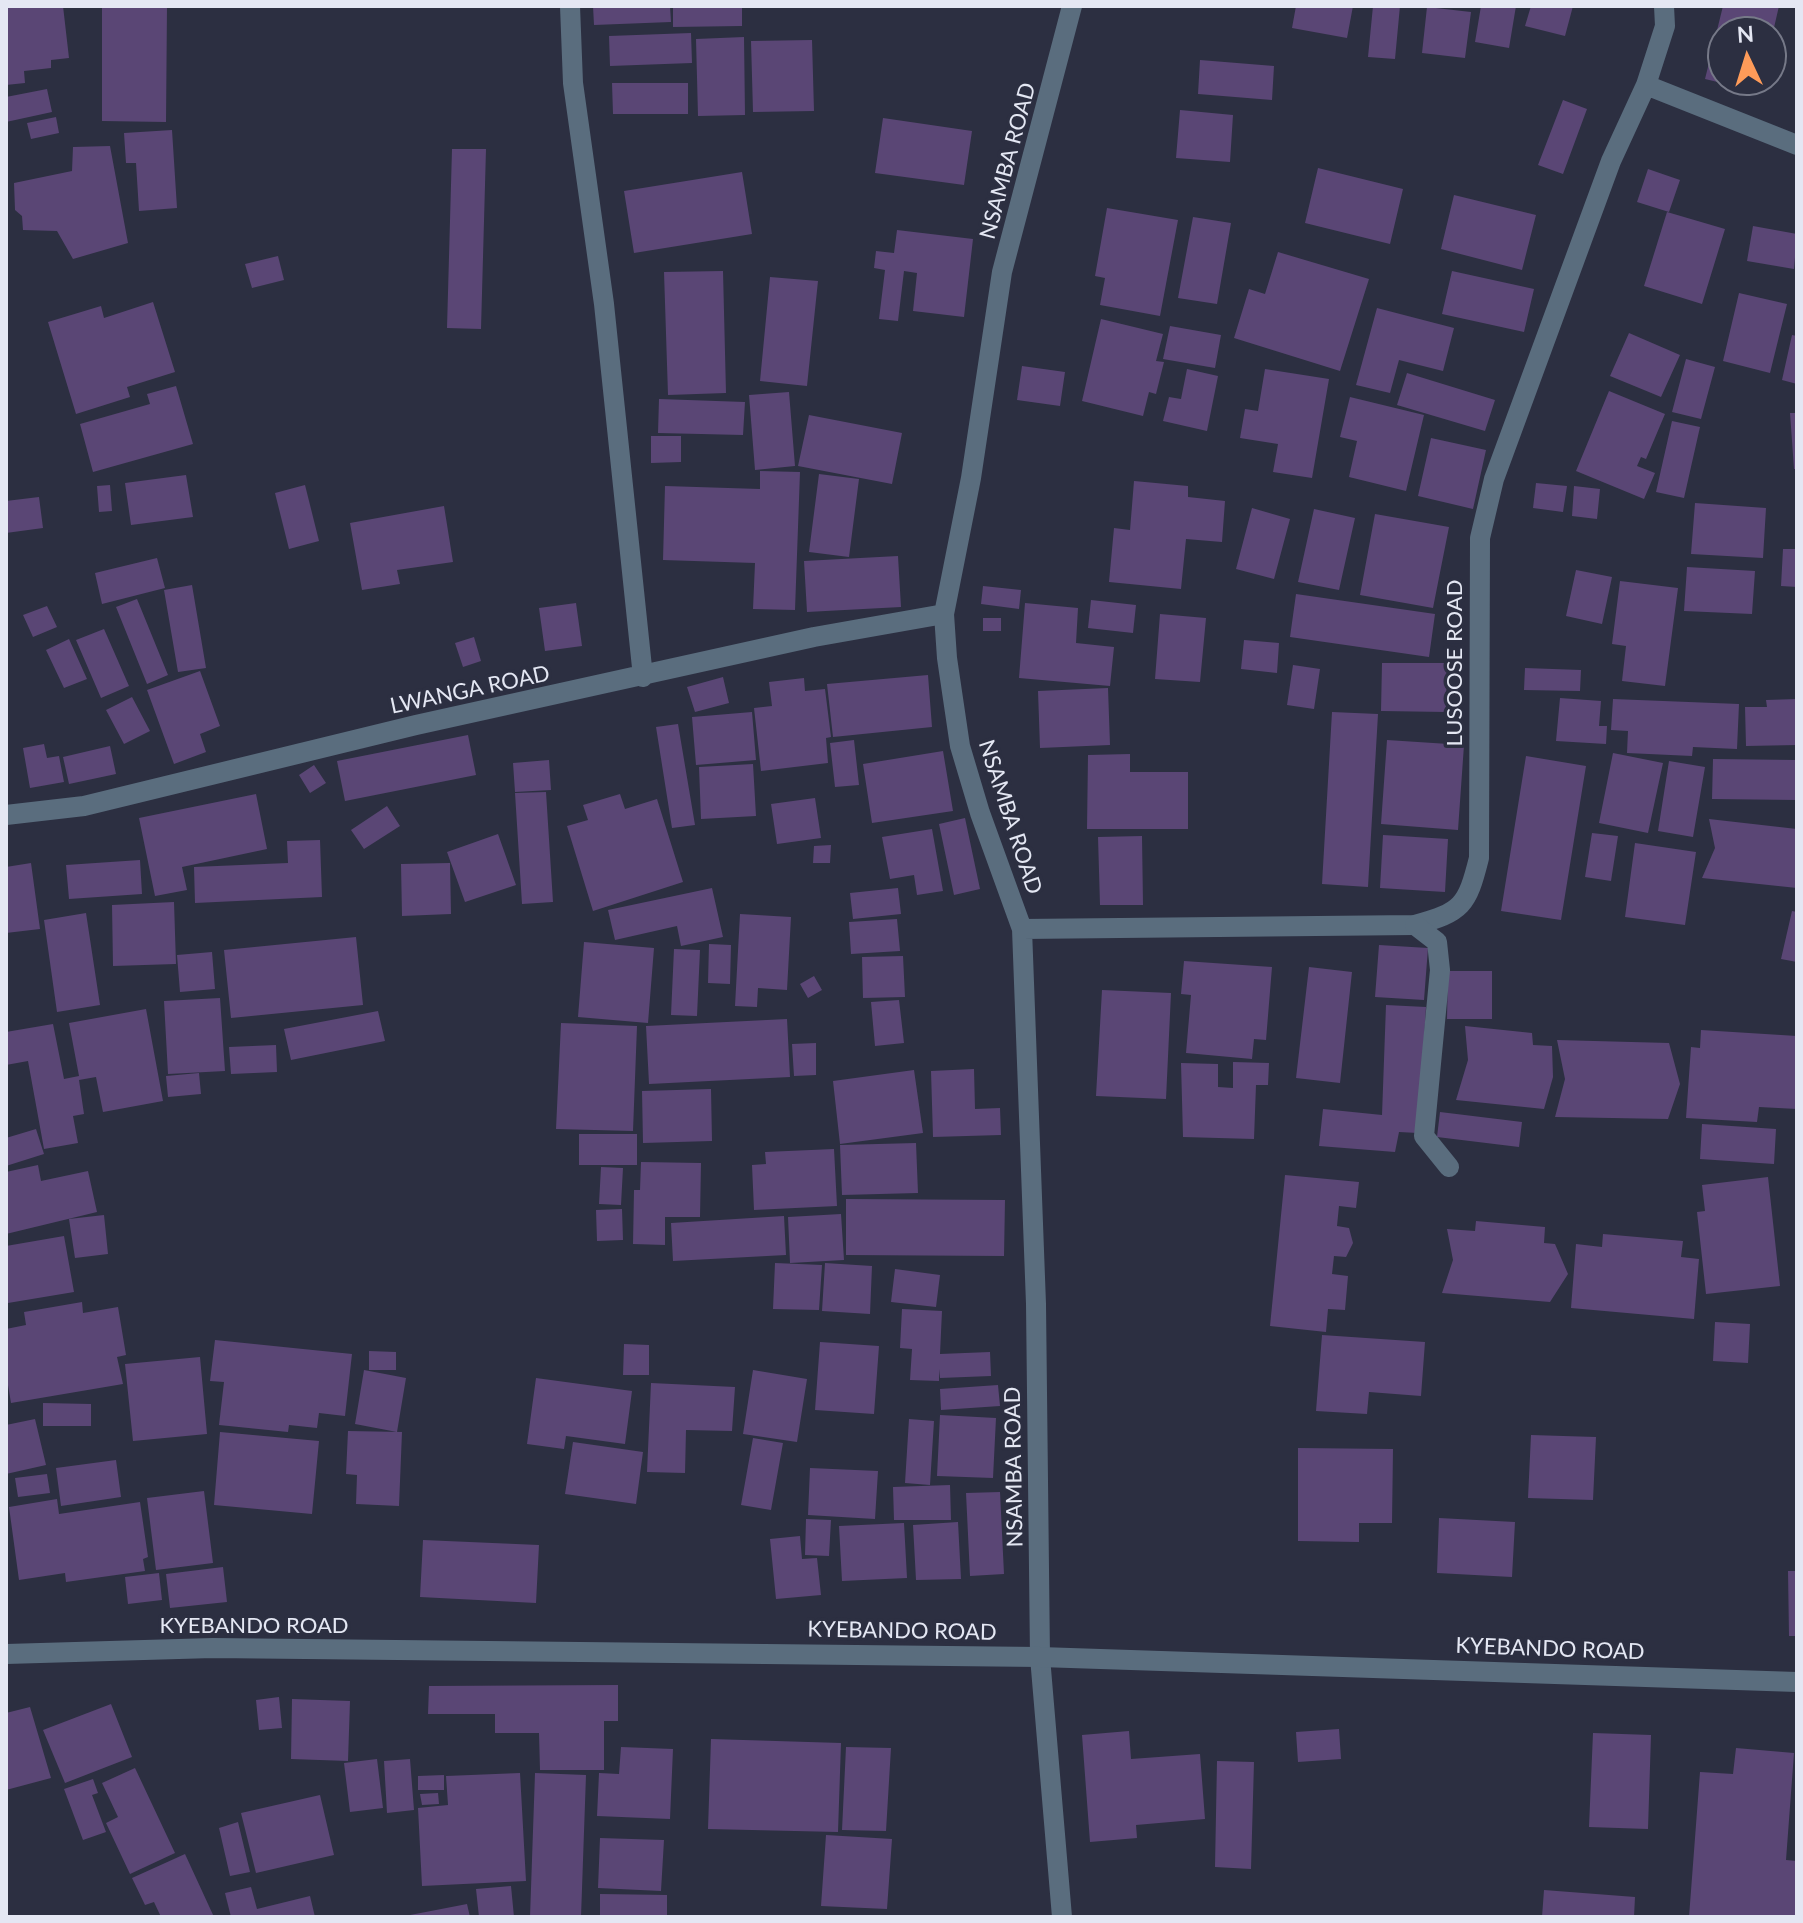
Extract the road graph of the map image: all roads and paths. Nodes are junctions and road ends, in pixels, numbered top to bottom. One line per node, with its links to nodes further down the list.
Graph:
1 (570, 6): 7 (street)
2 (1072, 6): 6 (street, NSAMBA ROAD)
3 (1664, 6): 4 (street, LUSOOSE ROAD)
4 (1646, 85): 5 (street); 9 (street, LUSOOSE ROAD)
5 (1797, 145)
6 (944, 614): 7 (street, LWANGA ROAD); 10 (street, NSAMBA ROAD)
7 (643, 677): 8 (street, LWANGA ROAD)
8 (6, 815)
9 (1415, 925): 10 (street, LUSOOSE ROAD); 11 (street)
10 (1022, 929): 13 (street, NSAMBA ROAD)
11 (1449, 1167)
12 (6, 1654): 13 (street, KYEBANDO ROAD)
13 (1040, 1657): 14 (street, KYEBANDO ROAD); 15 (street, NSAMBA ROAD)
14 (1797, 1682)
15 (1062, 1917)

